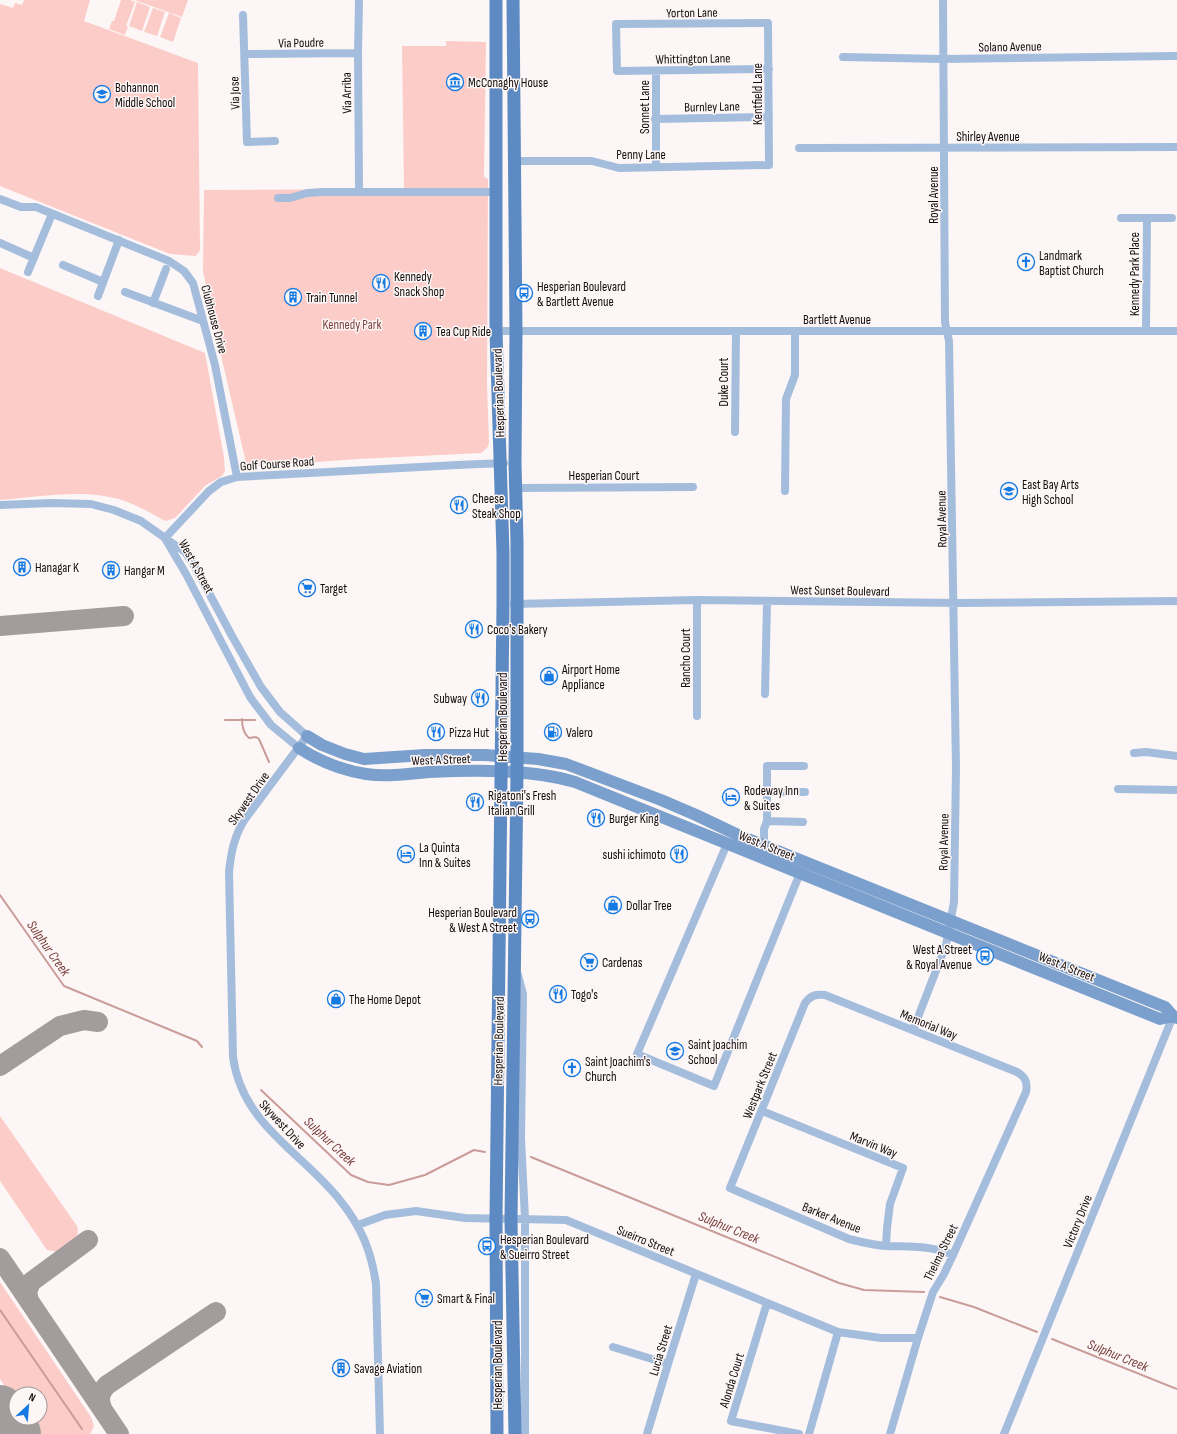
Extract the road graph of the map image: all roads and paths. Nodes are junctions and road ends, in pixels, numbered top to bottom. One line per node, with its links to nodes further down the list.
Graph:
1 (359, 0): 7 (street, Via Arriba)
2 (496, 0): 15 (main road, Hesperian Boulevard)
3 (513, 0): 18 (main road, Hesperian Boulevard)
4 (944, 0): 11 (street, Royal Avenue)
5 (243, 15): 8 (street, Via Jose)
6 (768, 23): 12 (street, Kentfield Lane); 13 (street, Yorton Lane)
7 (358, 53): 8 (street, Via Poudre); 26 (street, Via Arriba)
8 (244, 54): 19 (street, Via Jose)
9 (1177, 56): 11 (street, Solano Avenue)
10 (843, 57): 11 (street, Solano Avenue)
11 (944, 58): 22 (street, Royal Avenue)
12 (769, 69): 14 (street, Whittington Lane); 16 (street, Kentfield Lane)
13 (617, 71): 14 (street, Whittington Lane)
14 (656, 71): 17 (street, Sonnet Lane)
15 (497, 97): 18 (main road); 27 (main road, Hesperian Boulevard)
16 (769, 117): 17 (street, Burnley Lane); 24 (street, Kentfield Lane)
17 (655, 119): 25 (street, Sonnet Lane)
18 (514, 123): 23 (main road, Hesperian Boulevard)
19 (275, 141)
20 (1177, 147): 22 (street, Shirley Avenue)
21 (799, 148): 22 (street, Shirley Avenue)
22 (944, 148): 49 (street, Royal Avenue)
23 (514, 161): 25 (street, Penny Lane); 46 (main road, Hesperian Boulevard)
24 (769, 165): 25 (street, Penny Lane)
25 (656, 167)
26 (359, 186)
27 (497, 192): 28 (street); 45 (main road, Hesperian Boulevard)
28 (278, 198)
29 (0, 199): 30 (street, Clubhouse Drive)
30 (52, 214): 34 (street, Clubhouse Drive); 36 (street)
31 (1121, 218): 32 (street, Kennedy Park Place)
32 (1147, 218): 33 (street, Kennedy Park Place); 50 (street, Kennedy Park Place)
33 (1172, 218)
34 (119, 240): 40 (street); 44 (street, Clubhouse Drive)
35 (0, 243): 36 (street)
36 (34, 258): 39 (street)
37 (63, 265): 40 (street)
38 (166, 269): 43 (street)
39 (28, 272)
40 (103, 282): 42 (street)
41 (125, 292): 43 (street)
42 (98, 296)
43 (153, 303): 44 (street)
44 (203, 321): 55 (street, Clubhouse Drive)
45 (496, 331): 46 (street, Bartlett Avenue); 53 (main road, Hesperian Boulevard)
46 (516, 331): 47 (street, Bartlett Avenue); 54 (main road, Hesperian Boulevard)
47 (736, 331): 48 (street, Bartlett Avenue); 52 (street, Duke Court)
48 (795, 331): 49 (street, Bartlett Avenue); 58 (street)
49 (947, 331): 50 (street, Bartlett Avenue); 64 (street, Royal Avenue)
50 (1146, 331): 51 (street, Bartlett Avenue)
51 (1177, 331)
52 (735, 432)
53 (500, 463): 54 (street, Golf Course Road); 55 (street, Golf Course Road); 65 (main road, Hesperian Boulevard)
54 (516, 464): 57 (main road, Hesperian Boulevard)
55 (237, 477): 60 (street, Golf Course Road)
56 (692, 487): 57 (street, Hesperian Court)
57 (516, 488): 66 (main road, Hesperian Boulevard)
58 (785, 491)
59 (0, 506): 60 (street)
60 (165, 538): 69 (street, West A Street); 70 (street, West A Street)
61 (697, 600): 62 (street, West Sunset Boulevard); 66 (street, West Sunset Boulevard); 68 (street, Rancho Court)
62 (767, 601): 64 (street, West Sunset Boulevard); 67 (street)
63 (1177, 601): 64 (street, West Sunset Boulevard)
64 (954, 603): 90 (street, Royal Avenue)
65 (503, 604): 66 (street, West Sunset Boulevard); 72 (main road, Hesperian Boulevard)
66 (517, 604): 74 (main road, Hesperian Boulevard)
67 (764, 694)
68 (697, 716)
69 (307, 736): 70 (street, Skywest Drive); 72 (main road, West A Street)
70 (299, 748): 76 (main road, West A Street); 102 (street, Skywest Drive)
71 (1134, 753): 73 (street)
72 (502, 756): 74 (main road, West A Street); 76 (main road, Hesperian Boulevard)
73 (1177, 756)
74 (517, 757): 77 (main road, Hesperian Boulevard); 82 (main road, West A Street)
75 (804, 766): 80 (street)
76 (502, 772): 77 (main road, West A Street); 99 (main road, Hesperian Boulevard)
77 (517, 773): 83 (main road, West A Street); 92 (main road, Hesperian Boulevard)
78 (1118, 789): 79 (street)
79 (1177, 790)
80 (767, 792): 81 (street); 84 (street)
81 (805, 792)
82 (661, 800): 83 (main road); 86 (main road, West A Street)
83 (641, 809): 87 (main road, West A Street)
84 (767, 821): 85 (street); 88 (street)
85 (803, 822)
86 (738, 835): 87 (main road); 88 (main road, West A Street)
87 (727, 844): 89 (main road, West A Street); 89 (street)
88 (764, 845): 90 (main road, West A Street)
89 (800, 873): 91 (main road, West A Street)
90 (950, 920): 91 (street, Royal Avenue); 94 (main road, West A Street)
91 (948, 933): 94 (main road, West A Street); 95 (street, Royal Avenue)
92 (515, 964): 100 (main road, Hesperian Boulevard); 101 (street, Hesperian Boulevard)
93 (814, 995): 95 (street, Memorial Way); 97 (street, Westpark Street)
94 (1175, 1017): 119 (street, Victory Drive)
95 (913, 1030): 96 (street, Memorial Way)
96 (1027, 1086): 104 (street, Thelma Street)
97 (762, 1111): 98 (street, Westpark Street); 103 (street, Marvin Way)
98 (730, 1188): 103 (street, Barker Avenue)
99 (496, 1219): 100 (street, Sueirro Street); 102 (street, Sueirro Street); 112 (main road, Hesperian Boulevard)
100 (512, 1219): 101 (street, Sueirro Street); 113 (main road, Hesperian Boulevard)
101 (525, 1219): 105 (street, Sueirro Street); 114 (street, Hesperian Boulevard)
102 (358, 1225): 111 (street, Skywest Drive)
103 (886, 1246): 104 (street, Barker Avenue)
104 (953, 1255): 108 (street, Thelma Street)
105 (696, 1274): 106 (street, Sueirro Street); 110 (street, Lucia Street)
106 (767, 1303): 107 (street, Sueirro Street); 116 (street, Alonda Court)
107 (838, 1332): 108 (street, Sueirro Street); 117 (street)
108 (918, 1338): 118 (street, Thelma Street)
109 (612, 1347): 110 (street)
110 (668, 1364): 115 (street, Lucia Street)
111 (380, 1434)
112 (497, 1434)
113 (515, 1434)
114 (526, 1434)
115 (647, 1434)
116 (799, 1434)
117 (808, 1434)
118 (890, 1434)
119 (1004, 1434)

